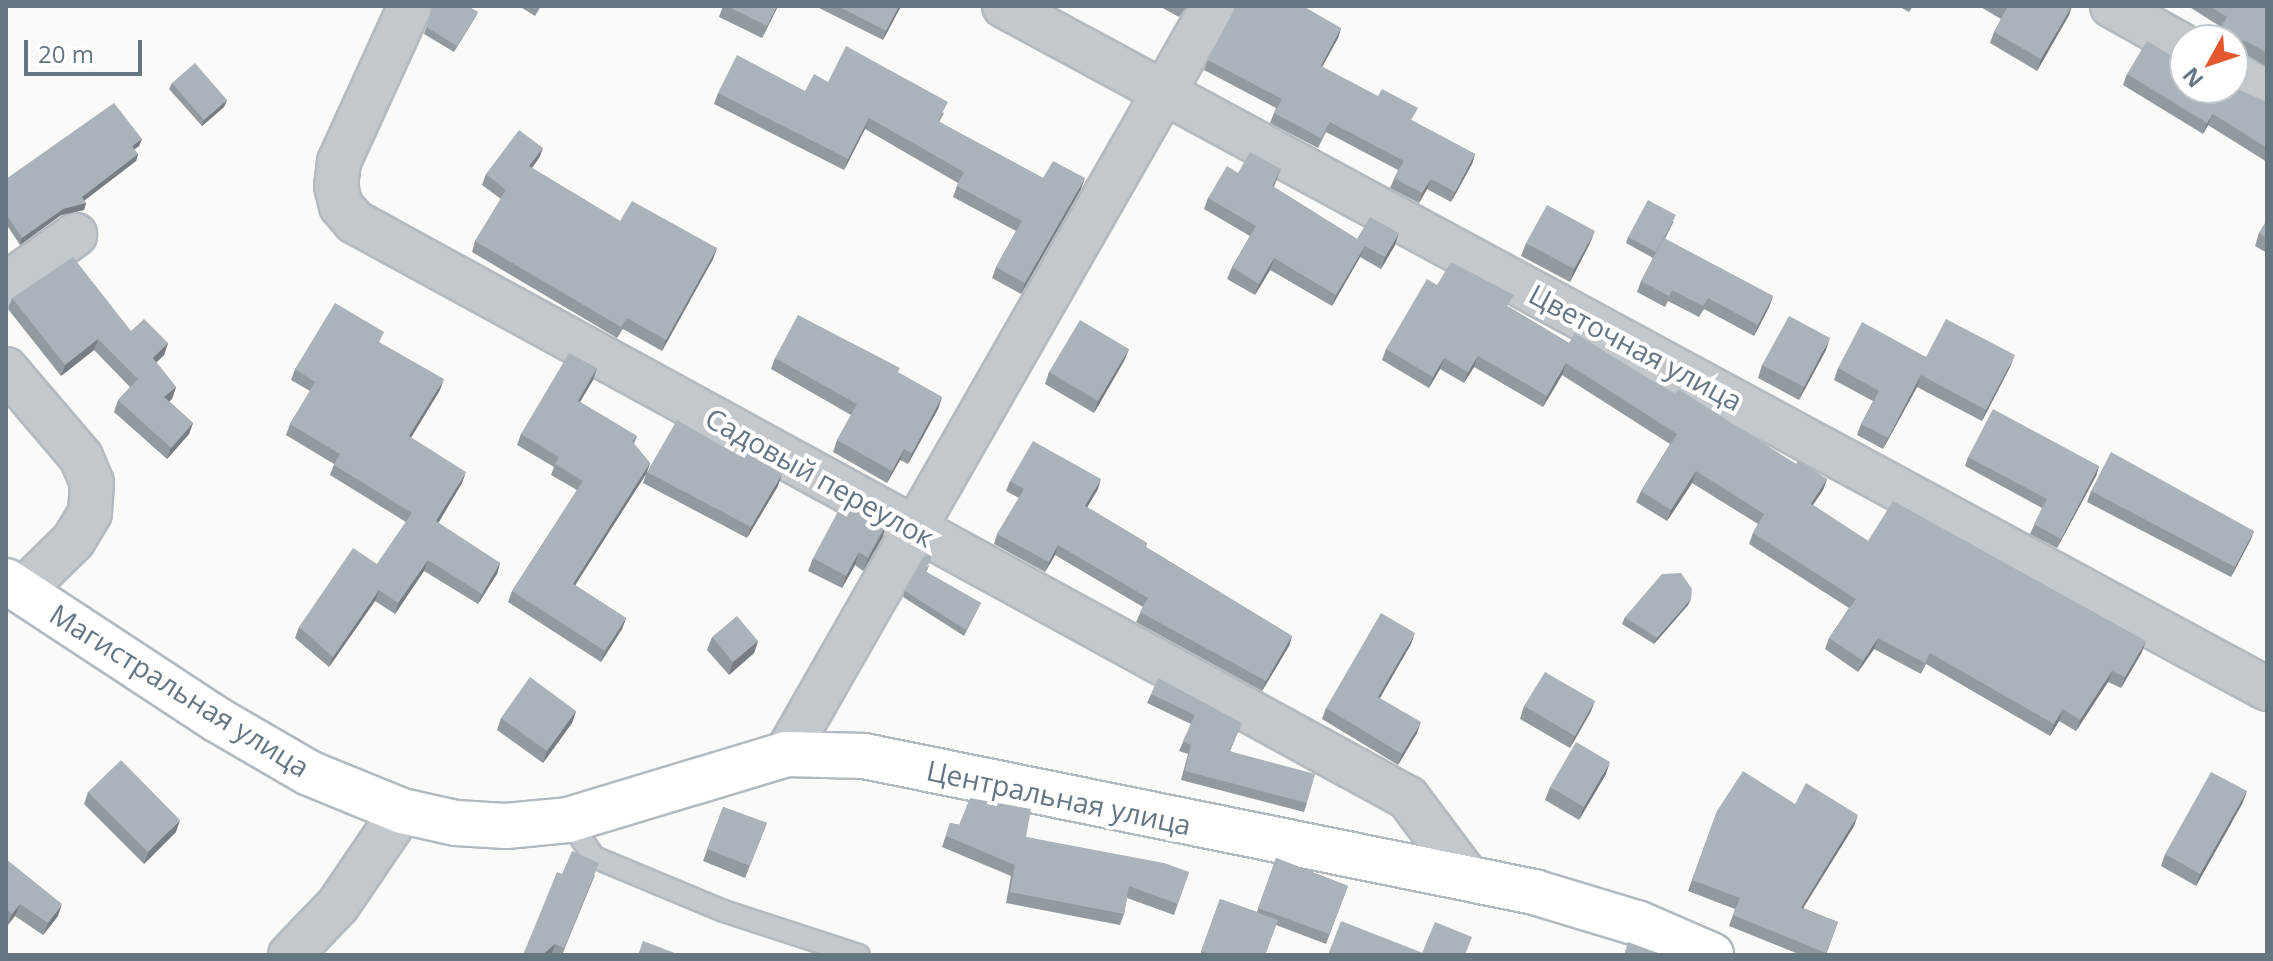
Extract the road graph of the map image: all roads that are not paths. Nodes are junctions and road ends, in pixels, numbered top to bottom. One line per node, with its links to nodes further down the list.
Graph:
1 (410, 6): 12 (street, Садовый переулок)
2 (1004, 6): 7 (street, Цветочная улица)
3 (1213, 6): 7 (street)
4 (2112, 6): 5 (street)
5 (2169, 38)
6 (2249, 82): 8 (street)
7 (1165, 92): 12 (street); 14 (street, Цветочная улица)
8 (2267, 92)
9 (75, 235): 10 (street)
10 (6, 284)
11 (6, 369): 13 (street)
12 (913, 529): 15 (street); 18 (street, Садовый переулок)
13 (14, 586): 16 (street, Магистральная улица)
14 (2267, 689)
15 (786, 754): 17 (street, Центральная улица); 18 (street, Центральная улица)
16 (402, 811): 17 (street, Центральная улица); 19 (street)
17 (568, 820): 20 (lane)
18 (1467, 877): 21 (street, Центральная улица)
19 (290, 955)
20 (859, 955)
21 (1711, 955)

